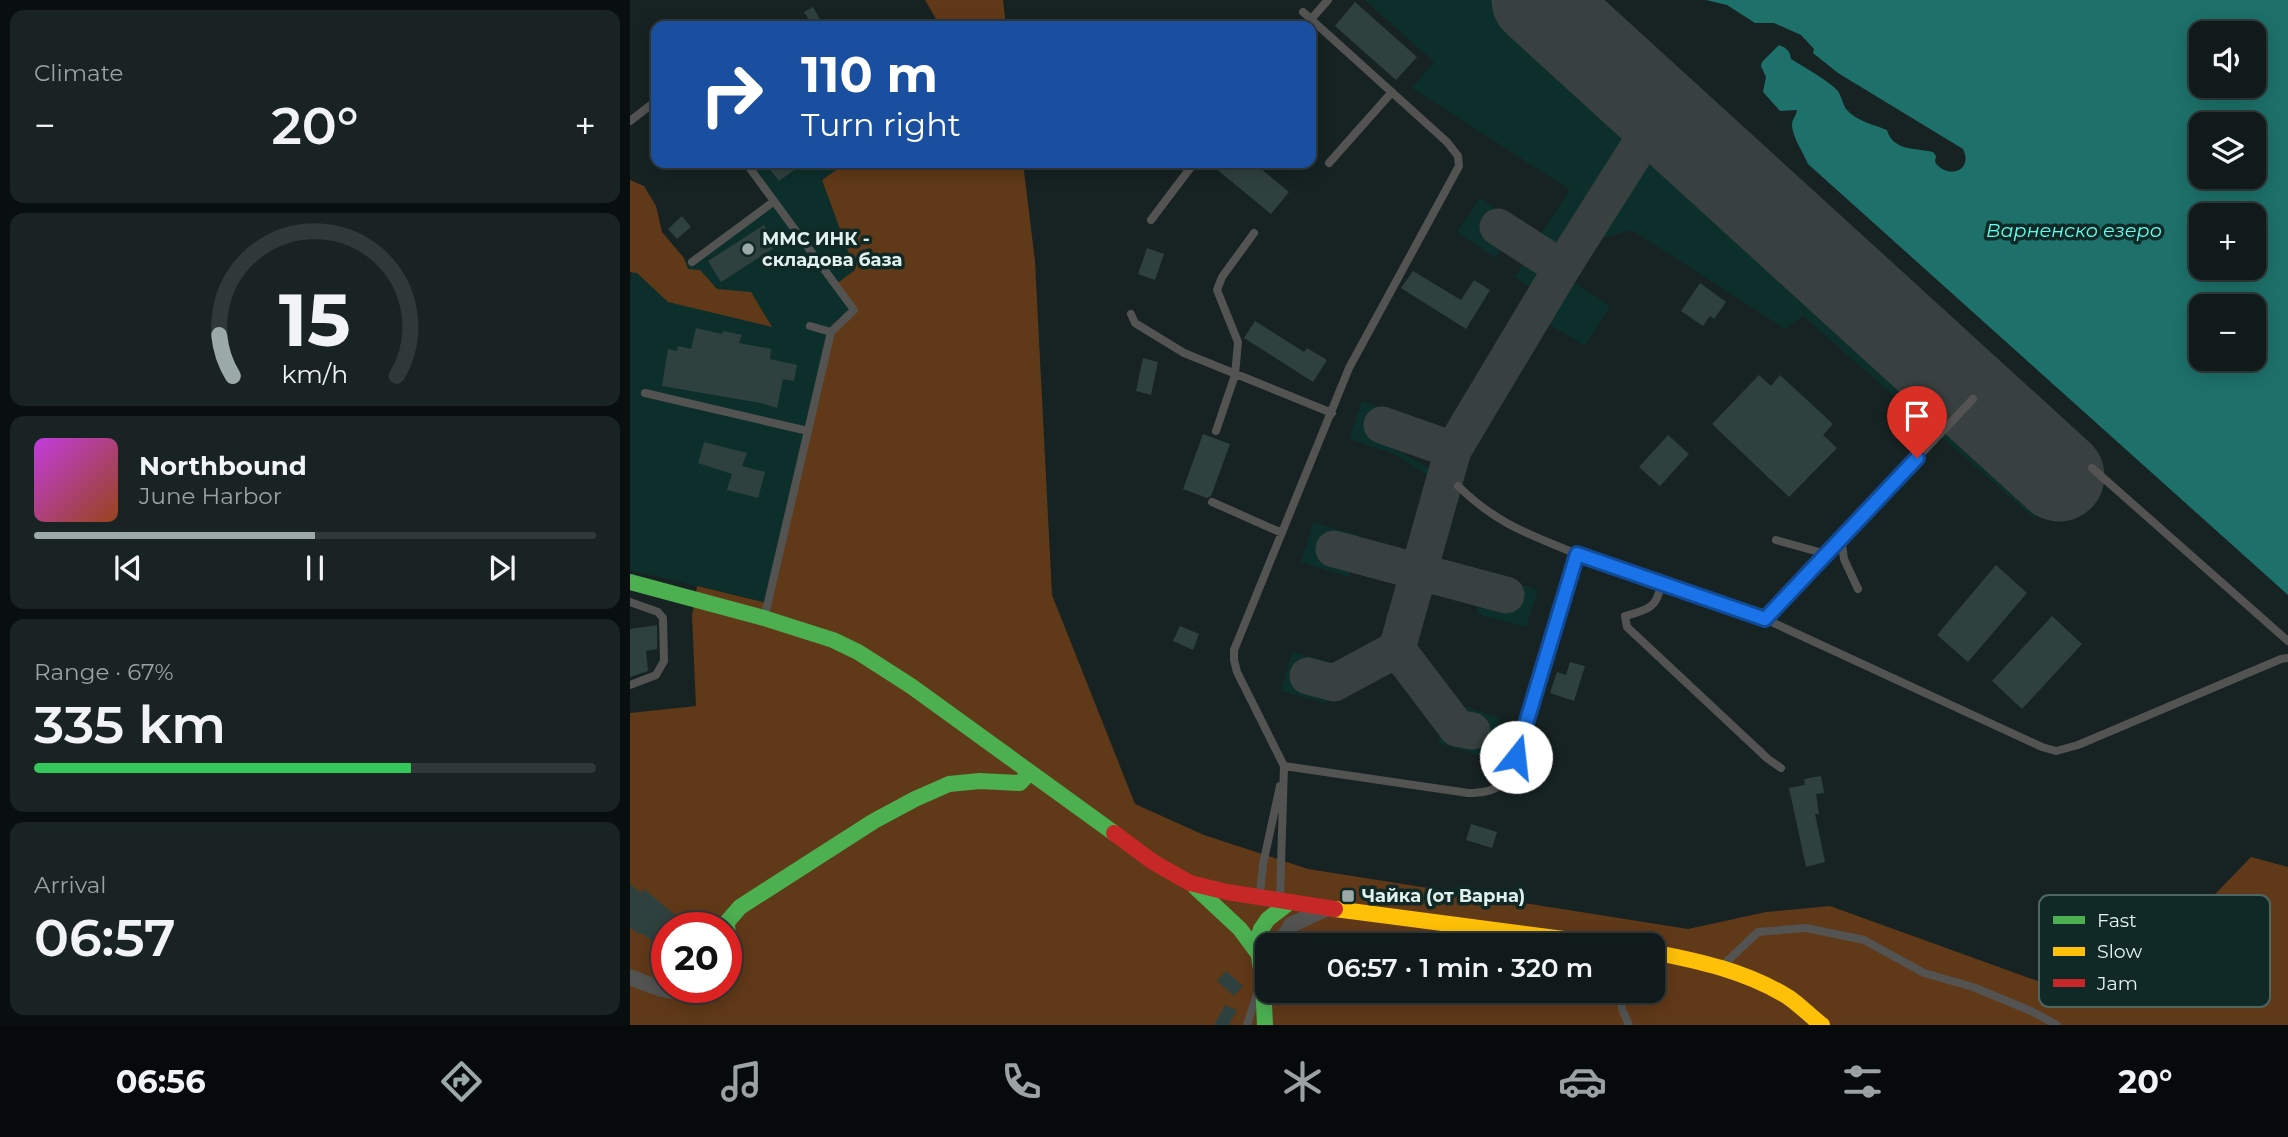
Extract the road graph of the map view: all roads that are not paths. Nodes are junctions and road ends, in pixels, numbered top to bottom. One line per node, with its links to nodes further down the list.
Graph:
1 (1328, 0): 4 (lane)
2 (1303, 12): 3 (lane)
3 (1307, 21)
4 (1310, 21)
5 (1316, 30): 6 (lane)
6 (1392, 92): 9 (lane); 22 (lane)
7 (651, 105): 8 (lane)
8 (630, 121)
9 (1329, 163)
10 (749, 168): 12 (lane)
11 (1190, 168): 13 (lane)
12 (773, 202): 15 (lane); 18 (lane)
13 (1151, 220)
14 (1254, 233): 19 (lane)
15 (692, 262)
16 (1131, 314): 19 (lane)
17 (810, 326): 18 (lane)
18 (831, 332): 23 (lane)
19 (1235, 375): 22 (lane); 24 (lane)
20 (645, 393): 23 (lane)
21 (1973, 399): 29 (lane)
22 (1332, 413): 28 (lane)
23 (808, 431): 37 (lane)
24 (1216, 431)
25 (2092, 468): 39 (lane)
26 (1458, 486): 31 (lane)
27 (1212, 502): 28 (lane)
28 (1282, 533): 43 (lane)
29 (1841, 538): 32 (lane); 35 (lane)
30 (1776, 540): 32 (lane)
31 (1577, 554): 34 (lane); 43 (lane)
32 (1826, 554): 38 (lane)
33 (630, 582): 37 (street)
34 (1661, 583): 38 (lane); 44 (lane)
35 (1858, 589)
36 (630, 602): 42 (lane)
37 (764, 618): 45 (street)
38 (1765, 619): 41 (lane)
39 (2288, 641)
40 (2288, 647): 41 (lane)
41 (2284, 659)
42 (630, 685)
43 (1284, 766): 47 (lane); 48 (lane)
44 (1781, 768)
45 (1029, 773): 46 (street); 50 (street)
46 (1190, 883): 47 (street); 55 (street)
47 (1260, 898): 48 (street)
48 (1281, 906): 49 (street); 51 (street); 52 (street)
49 (1327, 908): 53 (street); 54 (street)
50 (735, 912)
51 (1260, 933)
52 (1280, 933)
53 (1286, 933)
54 (1518, 933)
55 (1255, 950)
56 (1665, 955): 57 (street)
57 (1720, 968): 66 (street); 67 (lane)
58 (630, 977): 59 (street)
59 (651, 985)
60 (1255, 998): 63 (lane)
61 (1266, 1003): 64 (street)
62 (1621, 1003): 65 (lane)
63 (1247, 1025)
64 (1265, 1025)
65 (1629, 1025)
66 (1822, 1025)
67 (2057, 1025)

